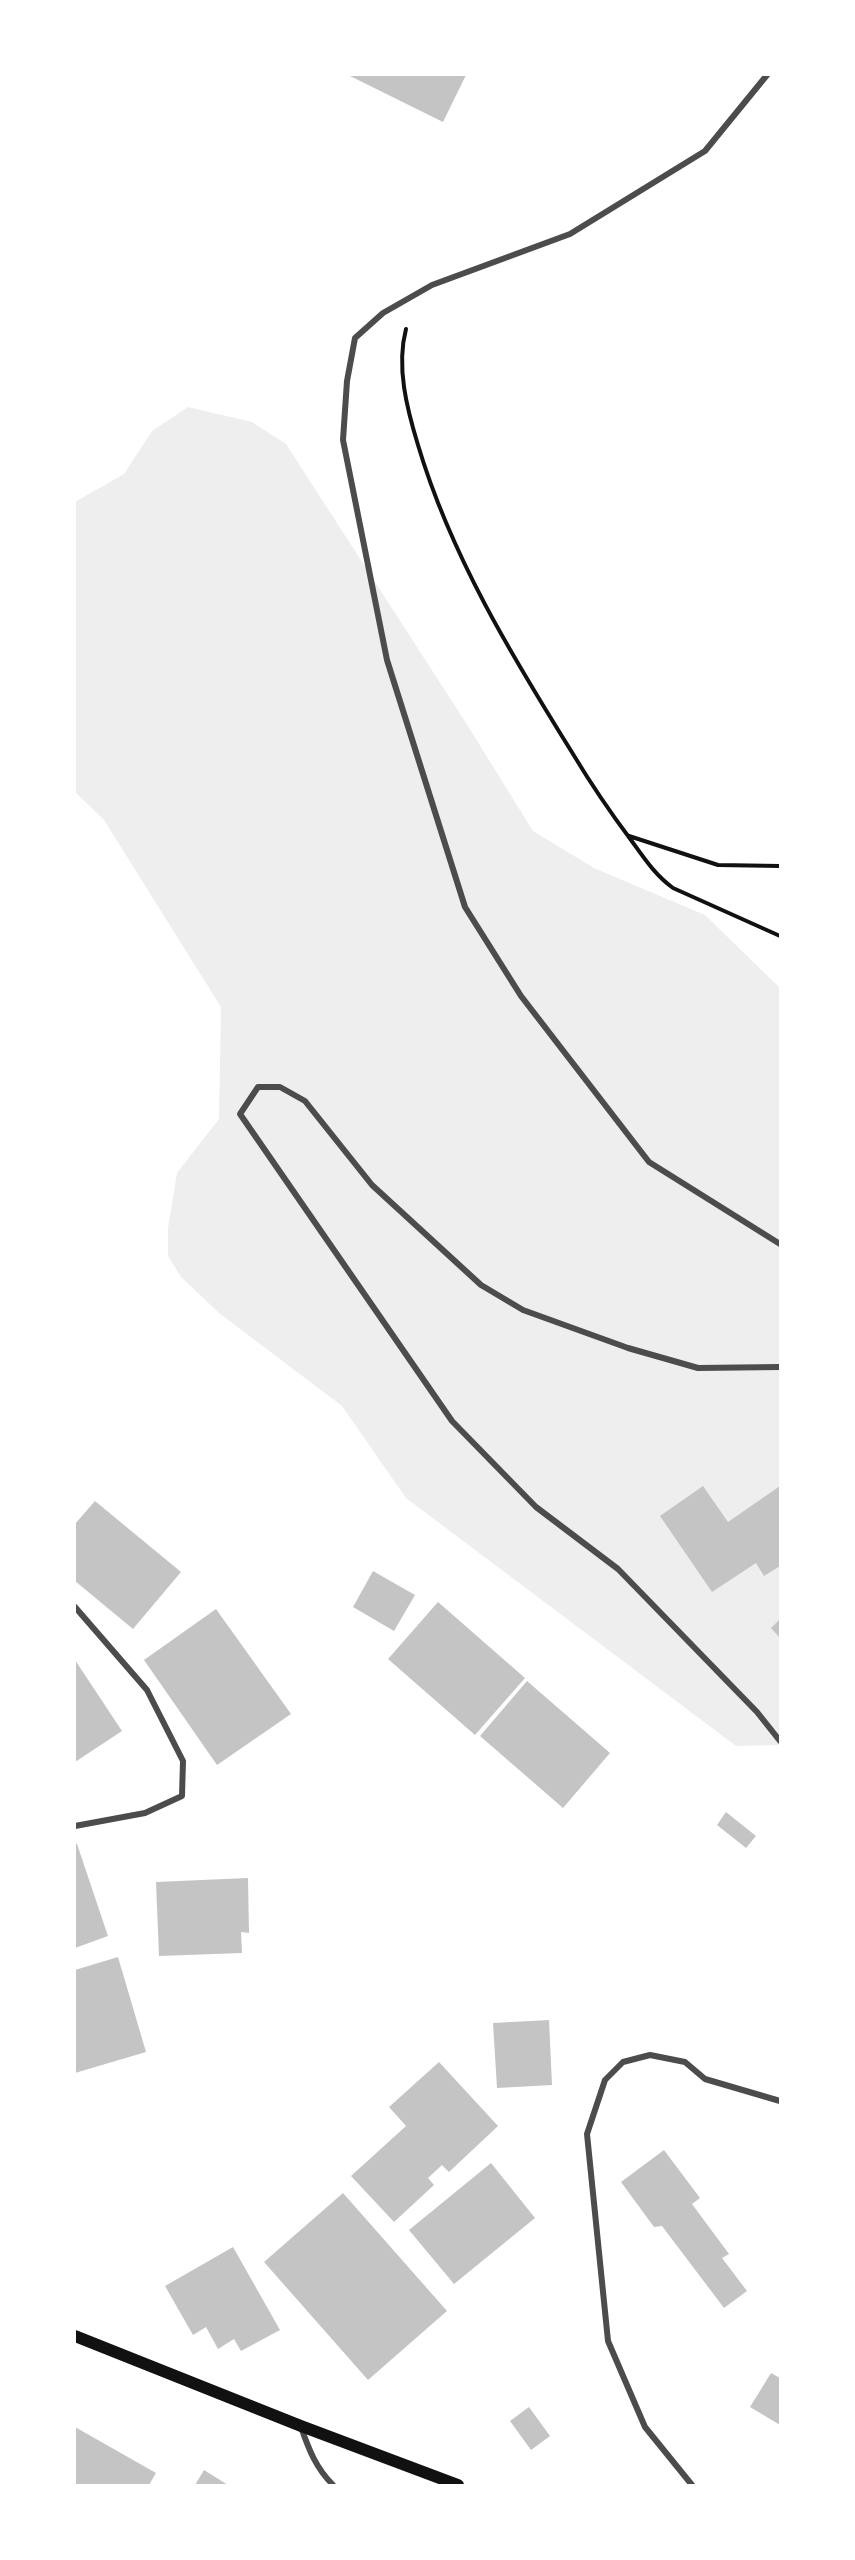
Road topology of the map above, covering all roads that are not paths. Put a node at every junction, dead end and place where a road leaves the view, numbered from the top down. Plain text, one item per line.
1 (767, 75) edge
2 (780, 1244) edge
3 (780, 1367) edge
4 (75, 1607) edge
5 (780, 1741) edge
6 (75, 1826) edge
7 (780, 2101) edge
8 (75, 2336) edge
9 (301, 2426) junction
10 (333, 2485) edge
11 (458, 2485) edge
12 (692, 2485) edge

1 - 2 street
3 - 5 street
4 - 6 street
7 - 12 street
8 - 9 main road
9 - 10 street
9 - 11 main road

